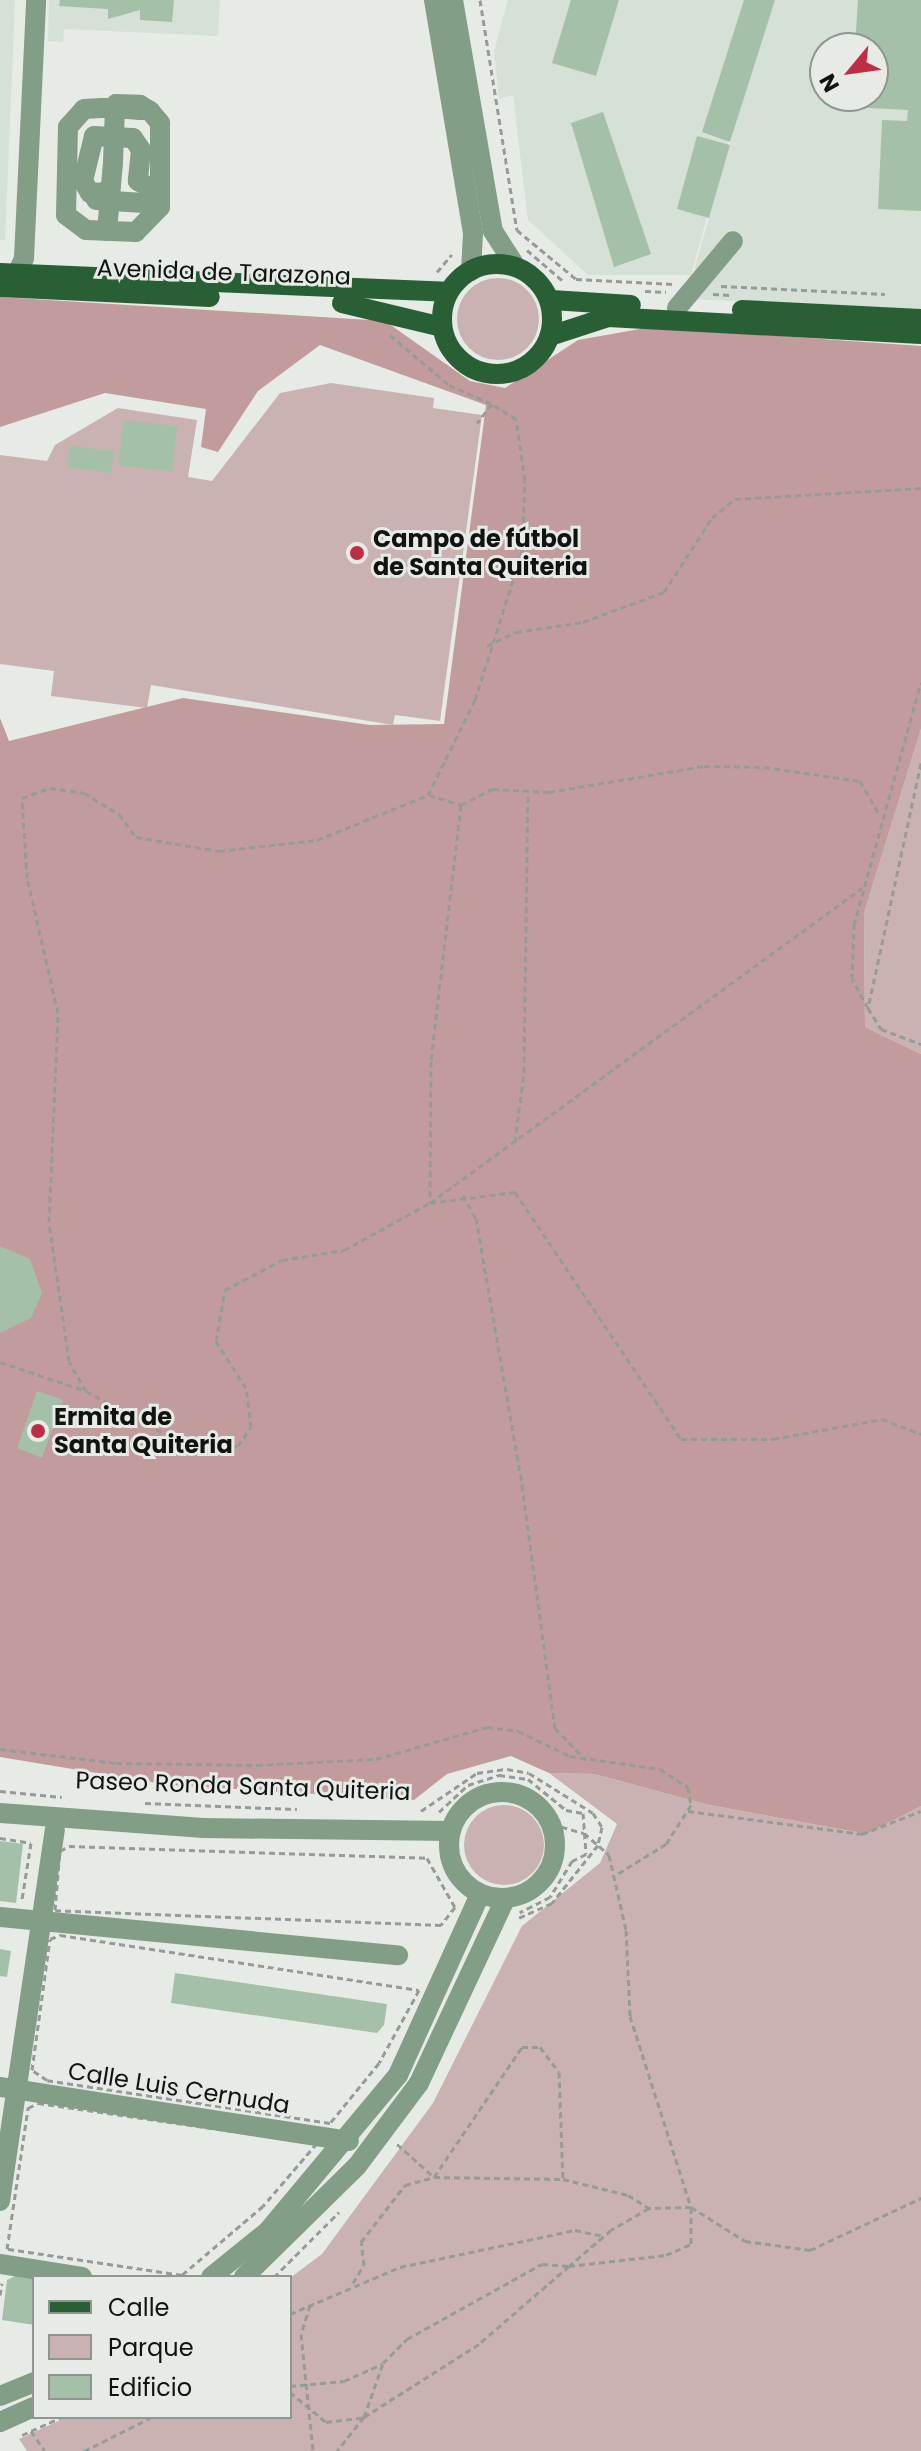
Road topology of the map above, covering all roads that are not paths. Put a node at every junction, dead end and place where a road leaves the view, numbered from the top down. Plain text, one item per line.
1 (36, 0) edge
2 (434, 0) edge
3 (453, 0) edge
4 (79, 102) junction
5 (153, 116) junction
6 (115, 119) junction
7 (66, 136) junction
8 (65, 160) junction
9 (86, 161) junction
10 (113, 162) junction
11 (139, 163) junction
12 (161, 164) junction
13 (110, 197) junction
14 (160, 198) junction
15 (64, 199) junction
16 (107, 231) junction
17 (733, 241) dead end
18 (516, 267) junction
19 (471, 271) junction
20 (8, 273) edge
21 (0, 287) edge
22 (447, 292) junction
23 (551, 300) junction
24 (677, 308) junction
25 (921, 319) edge
26 (442, 327) junction
27 (921, 334) edge
28 (553, 335) junction
29 (0, 1813) edge
30 (0, 1822) edge
31 (55, 1830) junction
32 (449, 1838) junction
33 (480, 1894) junction
34 (505, 1899) junction
35 (0, 1917) edge
36 (39, 1922) junction
37 (398, 1955) dead end
38 (8, 2088) edge
39 (349, 2141) junction
40 (0, 2201) edge
41 (0, 2264) edge
42 (69, 2275) edge
43 (213, 2275) edge
44 (246, 2275) edge
45 (32, 2383) edge
46 (0, 2396) edge
47 (32, 2408) edge
48 (0, 2422) edge

1 - 20 street, Avenida de Tarazona
2 - 19 street
3 - 18 street
4 - 5 street
4 - 6 street
4 - 7 street
5 - 6 street
5 - 12 street
6 - 7 street
6 - 9 street
6 - 10 street
6 - 11 street
7 - 8 street
8 - 9 street
8 - 15 street
9 - 10 street
9 - 13 street
10 - 11 street
10 - 13 street
11 - 12 street
11 - 14 street
12 - 14 street
13 - 14 street
13 - 15 street
13 - 16 street
14 - 16 street
15 - 16 street
17 - 24 street
18 - 19 main road
18 - 23 main road
19 - 22 main road
20 - 22 main road, Avenida de Tarazona
21 - 26 main road, Avenida de Tarazona
22 - 26 main road
23 - 24 main road
23 - 28 main road
24 - 25 main road
26 - 28 main road
27 - 28 main road
29 - 32 street, Paseo Ronda Santa Quiteria
30 - 31 street
31 - 32 street
31 - 36 street
32 - 33 street
32 - 34 street
33 - 34 street
33 - 39 street
34 - 44 street
35 - 36 street
36 - 37 street
36 - 38 street
38 - 39 street, Calle Luis Cernuda
38 - 40 street
39 - 43 street
41 - 42 street
45 - 46 street
47 - 48 street

